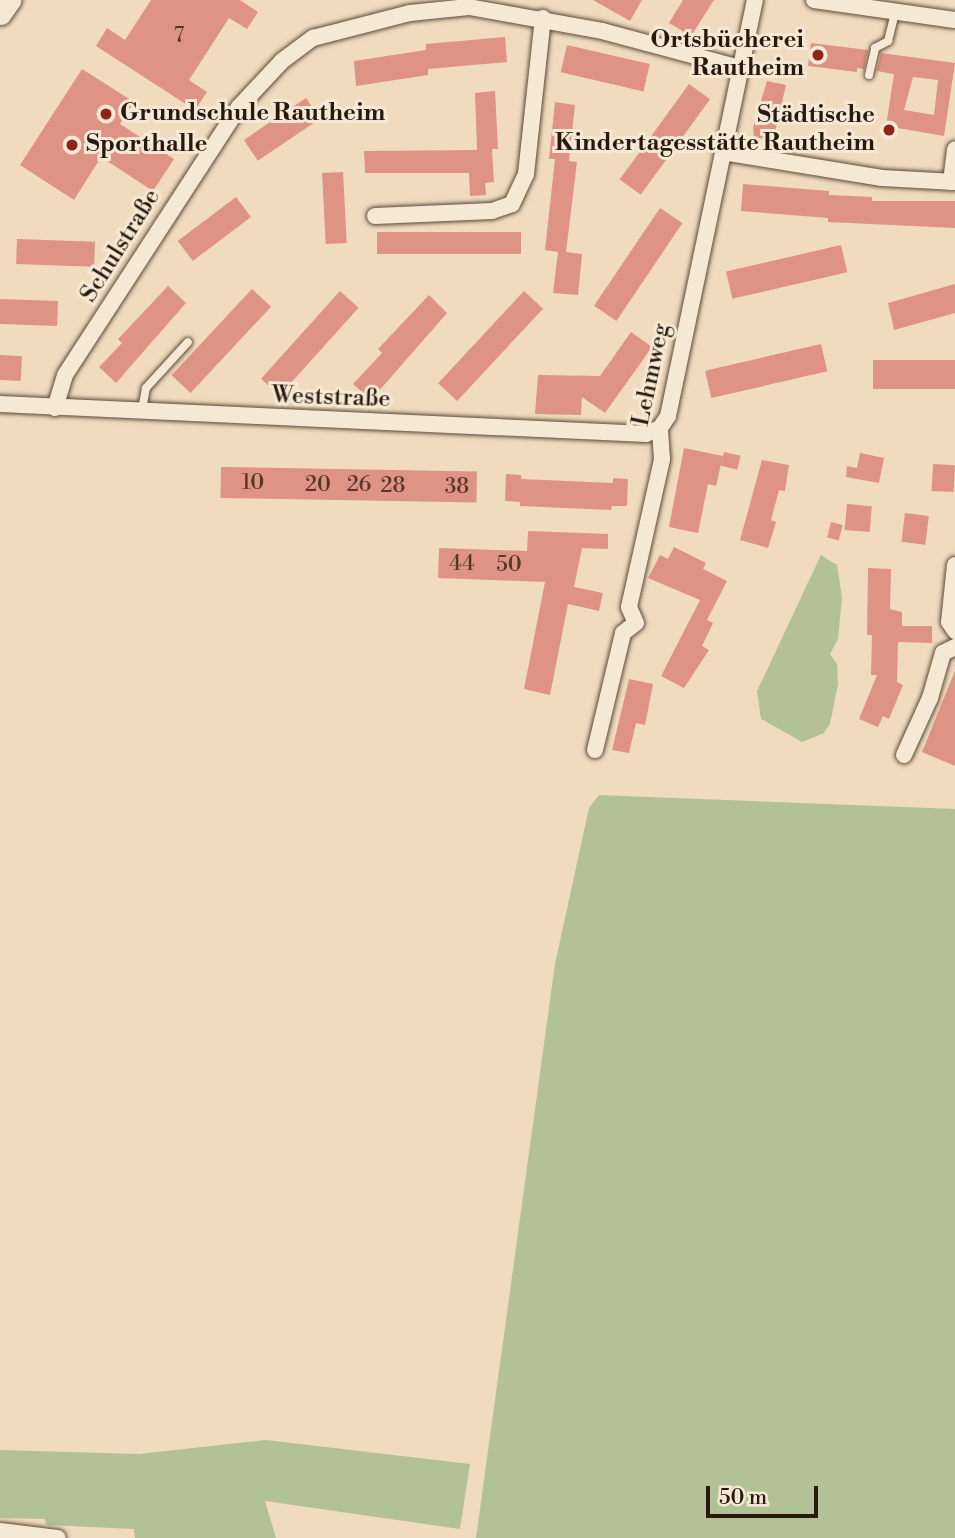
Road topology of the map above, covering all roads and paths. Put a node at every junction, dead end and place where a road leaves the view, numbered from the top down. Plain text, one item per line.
1 (9, 0) edge
2 (755, 0) edge
3 (814, 0) edge
4 (895, 12) junction
5 (0, 13) edge
6 (543, 18) junction
7 (955, 20) edge
8 (740, 68) junction
9 (870, 75) dead end
10 (955, 149) edge
11 (723, 152) junction
12 (953, 182) edge
13 (375, 216) dead end
14 (188, 342) dead end
15 (0, 404) edge
16 (55, 408) junction
17 (142, 413) junction
18 (660, 428) junction
19 (955, 565) edge
20 (955, 631) edge
21 (955, 647) edge
22 (595, 750) dead end
23 (904, 755) dead end
24 (0, 1531) edge
25 (58, 1538) edge

1 - 5 street
2 - 8 street, Lehmweg
3 - 4 street
4 - 7 street
4 - 9 lane
6 - 8 street, Schulstraße
6 - 13 street
6 - 16 street, Schulstraße
8 - 11 street, Lehmweg
10 - 12 street
11 - 12 street
11 - 18 street, Lehmweg
14 - 17 lane
15 - 16 street, Weststraße
16 - 17 street, Weststraße
17 - 18 street, Weststraße
18 - 22 street, Lehmweg
19 - 20 street
21 - 23 street
24 - 25 street

